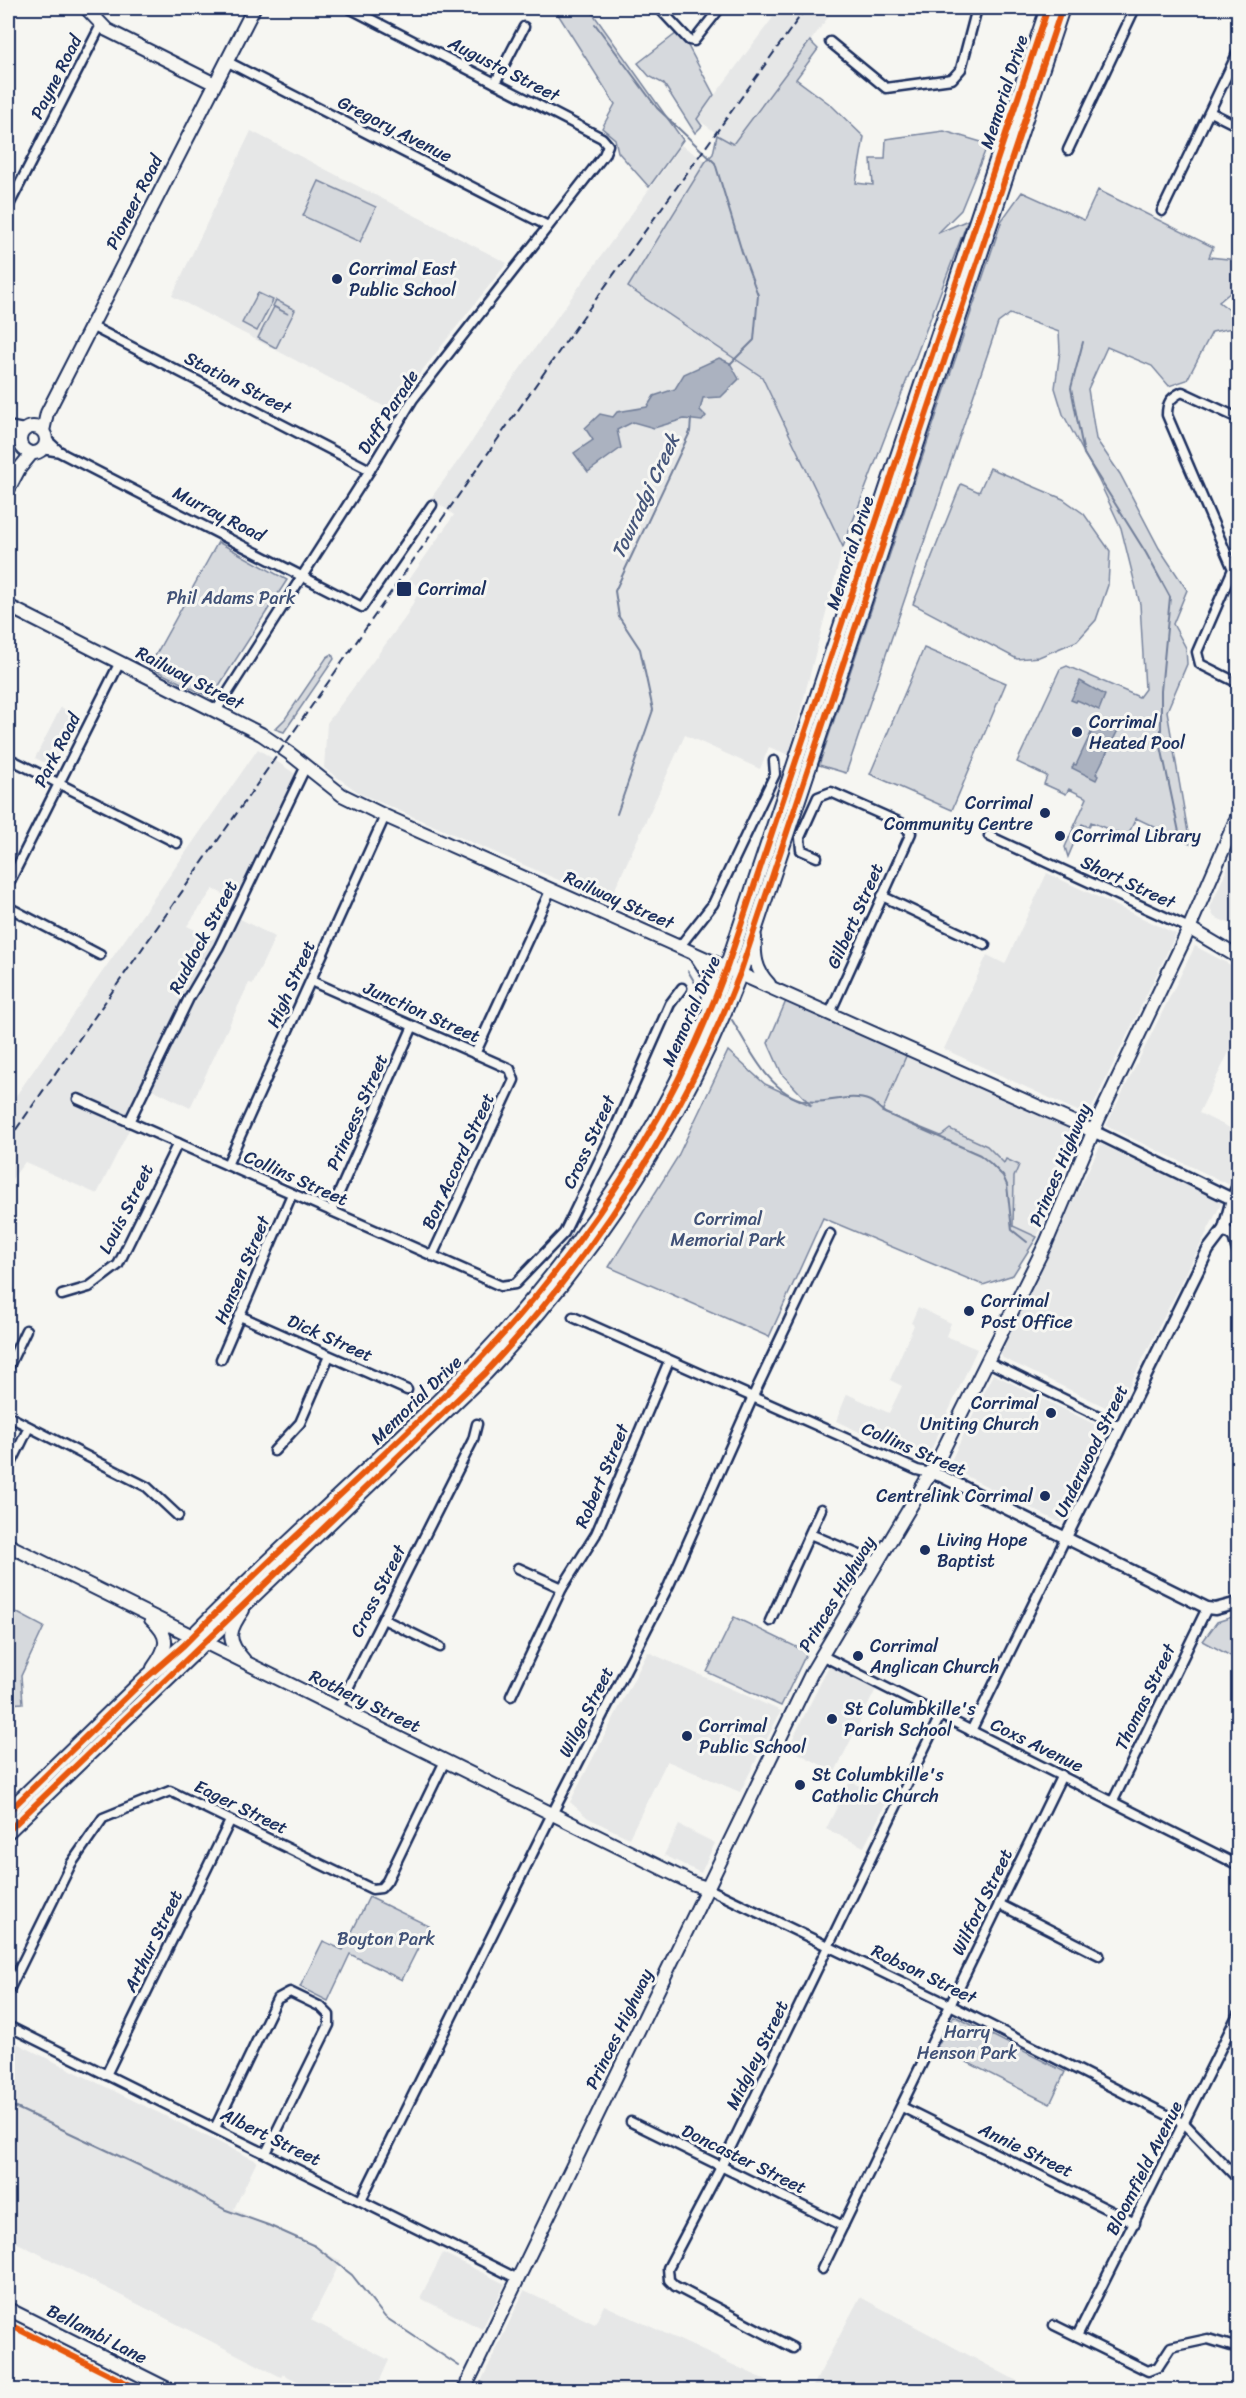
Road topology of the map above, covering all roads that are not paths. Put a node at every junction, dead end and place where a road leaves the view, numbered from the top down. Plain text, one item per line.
1 (86, 8) edge
2 (254, 8) edge
3 (349, 8) edge
4 (659, 8) edge
5 (720, 8) edge
6 (977, 8) edge
7 (1048, 8) edge
8 (1062, 8) edge
9 (1135, 8) edge
10 (101, 25) junction
11 (525, 27) dead end
12 (830, 42) dead end
13 (1239, 52) edge
14 (226, 61) junction
15 (495, 83) junction
16 (215, 84) junction
17 (1210, 112) junction
18 (1239, 126) edge
19 (608, 146) joint
20 (1068, 150) dead end
21 (8, 207) edge
22 (1162, 211) dead end
23 (548, 226) junction
24 (91, 326) junction
25 (1239, 418) edge
26 (8, 429) edge
27 (33, 440) junction
28 (370, 470) junction
29 (8, 490) edge
30 (432, 505) dead end
31 (303, 576) junction
32 (8, 606) edge
33 (120, 662) junction
34 (1239, 683) edge
35 (216, 711) junction
36 (8, 758) edge
37 (774, 761) dead end
38 (306, 766) junction
39 (59, 784) junction
40 (1239, 815) edge
41 (384, 816) junction
42 (989, 836) dead end
43 (177, 843) dead end
44 (818, 857) dead end
45 (8, 885) edge
46 (551, 889) junction
47 (882, 896) junction
48 (8, 907) edge
49 (1189, 928) junction
50 (755, 929) junction
51 (985, 945) dead end
52 (680, 946) junction
53 (694, 952) junction
54 (100, 956) dead end
55 (1239, 957) edge
56 (734, 970) junction
57 (311, 981) junction
58 (682, 988) dead end
59 (776, 989) junction
60 (830, 1013) junction
61 (413, 1026) junction
62 (703, 1027) junction
63 (475, 1054) junction
64 (514, 1080) joint
65 (78, 1099) dead end
66 (129, 1122) junction
67 (1094, 1131) junction
68 (178, 1143) junction
69 (227, 1165) junction
70 (1239, 1186) edge
71 (292, 1194) junction
72 (1232, 1199) junction
73 (331, 1211) junction
74 (1224, 1229) junction
75 (830, 1234) dead end
76 (1239, 1251) edge
77 (432, 1256) junction
78 (501, 1286) joint
79 (62, 1295) dead end
80 (240, 1316) junction
81 (573, 1317) dead end
82 (26, 1330) dead end
83 (329, 1356) junction
84 (221, 1359) dead end
85 (986, 1360) junction
86 (669, 1361) junction
87 (8, 1368) edge
88 (407, 1390) dead end
89 (753, 1397) junction
90 (8, 1416) edge
91 (477, 1424) dead end
92 (29, 1427) junction
93 (1121, 1427) junction
94 (274, 1451) dead end
95 (8, 1470) edge
96 (930, 1473) junction
97 (821, 1509) dead end
98 (178, 1516) dead end
99 (810, 1534) junction
100 (1065, 1539) junction
101 (8, 1545) edge
102 (876, 1562) junction
103 (518, 1568) dead end
104 (562, 1588) junction
105 (256, 1593) junction
106 (1239, 1603) edge
107 (1207, 1608) junction
108 (139, 1610) junction
109 (383, 1619) junction
110 (770, 1621) dead end
111 (199, 1639) junction
112 (440, 1647) dead end
113 (821, 1655) junction
114 (249, 1665) junction
115 (145, 1679) junction
116 (511, 1696) dead end
117 (339, 1708) junction
118 (940, 1716) junction
119 (971, 1731) junction
120 (445, 1761) junction
121 (1062, 1775) junction
122 (1113, 1801) junction
123 (8, 1812) edge
124 (552, 1813) junction
125 (230, 1821) junction
126 (8, 1831) edge
127 (1239, 1865) edge
128 (707, 1888) junction
129 (999, 1904) junction
130 (828, 1946) junction
131 (1100, 1955) dead end
132 (8, 1992) edge
133 (950, 2005) junction
134 (1239, 2014) edge
135 (8, 2026) edge
136 (106, 2074) junction
137 (902, 2107) junction
138 (631, 2122) dead end
139 (1185, 2124) junction
140 (215, 2128) junction
141 (266, 2153) junction
142 (721, 2167) junction
143 (1239, 2179) edge
144 (361, 2200) junction
145 (1135, 2223) junction
146 (843, 2226) junction
147 (822, 2269) dead end
148 (518, 2279) junction
149 (8, 2309) edge
150 (1054, 2325) dead end
151 (1077, 2336) junction
152 (793, 2348) dead end
153 (1239, 2348) edge
154 (170, 2391) edge
155 (464, 2391) edge

1 - 10 main road
2 - 14 main road, Pioneer Road
3 - 15 street, Augusta Street
4 - 5 street
6 - 12 street
7 - 56 main road, Memorial Drive
8 - 50 main road, Memorial Drive
9 - 20 street
10 - 16 main road
10 - 21 street, Payne Road
11 - 15 street
13 - 17 street
14 - 16 main road, Pioneer Road
14 - 23 street, Gregory Avenue
15 - 19 street, Augusta Street
16 - 24 main road, Pioneer Road
17 - 18 street
17 - 22 street
19 - 23 street, Duff Parade
23 - 28 street, Duff Parade
24 - 27 main road, Pioneer Road
24 - 28 street, Station Street
25 - 34 street
26 - 27 street, Murray Road
27 - 29 main road, Pioneer Road
27 - 31 street, Murray Road
28 - 31 street, Duff Parade
30 - 31 street, Murray Road
31 - 35 street, Duff Parade
32 - 33 main road, Railway Street
33 - 35 main road, Railway Street
33 - 39 street, Park Road
35 - 38 main road, Railway Street
36 - 39 street
37 - 52 street
38 - 41 main road, Railway Street
38 - 66 street, Ruddock Street
39 - 43 street
39 - 45 street, Park Road
40 - 49 main road, Princes Highway
41 - 46 main road, Railway Street
41 - 57 street, High Street
42 - 49 street, Short Street
44 - 47 street, Gilbert Street
46 - 52 main road, Railway Street
46 - 63 street
47 - 51 street
47 - 60 street, Gilbert Street
48 - 54 street
49 - 55 main road
49 - 67 main road, Princes Highway
50 - 56 main road, Memorial Drive
50 - 59 main road
52 - 53 main road, Railway Street
53 - 56 main road, Railway Street
53 - 62 main road
56 - 59 main road, Railway Street
56 - 62 main road, Memorial Drive
56 - 105 main road, Memorial Drive
57 - 61 street, Junction Street
57 - 69 street, High Street
58 - 78 street, Cross Street
59 - 60 main road, Railway Street
60 - 67 main road, Railway Street
61 - 63 street, Junction Street
61 - 73 street, Princess Street
62 - 111 main road, Memorial Drive
63 - 64 street, Junction Street
64 - 77 street, Bon Accord Street
65 - 66 street, Collins Street
66 - 68 street, Collins Street
67 - 72 street, Railway Street
67 - 85 main road, Princes Highway
68 - 69 street, Collins Street
68 - 79 street, Louis Street
69 - 71 street, Collins Street
70 - 72 street, Underwood Street
71 - 73 street, Collins Street
71 - 80 street, Hansen Street
72 - 74 street, Underwood Street
73 - 77 street, Collins Street
74 - 76 street
74 - 93 street, Underwood Street
75 - 89 street, Wilga Street
77 - 78 street, Collins Street
80 - 83 street, Dick Street
80 - 84 street, Hansen Street
81 - 86 street, Collins Street
82 - 87 street
83 - 88 street, Dick Street
83 - 94 street
85 - 93 street
85 - 96 main road, Princes Highway
86 - 89 street, Collins Street
86 - 104 street, Robert Street
89 - 96 street, Collins Street
89 - 124 street, Wilga Street
90 - 92 street
91 - 109 street, Cross Street
92 - 95 street
92 - 98 street
93 - 100 street, Underwood Street
96 - 100 street, Collins Street
96 - 102 main road, Princes Highway
97 - 99 street
99 - 102 street
99 - 110 street
100 - 107 street, Collins Street
100 - 119 street, Underwood Street
101 - 108 main road, Rothery Street
102 - 113 main road, Princes Highway
103 - 104 street
104 - 116 street, Robert Street
105 - 111 main road, Memorial Drive
105 - 114 main road
106 - 107 street
107 - 122 street, Thomas Street
108 - 111 main road, Rothery Street
108 - 115 main road
109 - 112 street
109 - 117 street, Cross Street
111 - 114 main road, Rothery Street
111 - 115 main road, Memorial Drive
111 - 126 main road, Memorial Drive
113 - 118 street, Coxs Avenue
113 - 128 main road, Princes Highway
114 - 117 main road, Rothery Street
115 - 123 main road, Memorial Drive
117 - 120 main road, Rothery Street
118 - 119 street, Coxs Avenue
118 - 130 street, Midgley Street
119 - 121 street, Coxs Avenue
120 - 124 main road, Rothery Street
120 - 125 street, Eager Street
121 - 122 street, Coxs Avenue
121 - 129 street, Wilford Street
122 - 127 street, Coxs Avenue
124 - 128 main road, Rothery Street
124 - 144 street, Wilga Street
125 - 132 street, Eager Street
125 - 136 street, Arthur Street
128 - 130 street, Robson Street
128 - 148 main road, Princes Highway
129 - 131 street
129 - 133 street, Wilford Street
130 - 133 street, Robson Street
130 - 142 street, Midgley Street
133 - 137 street, Wilford Street
133 - 139 street, Robson Street
134 - 139 street, Bloomfield Avenue
135 - 136 street, Albert Street
136 - 140 street, Albert Street
137 - 145 street, Annie Street
137 - 146 street, Wilford Street
138 - 142 street, Doncaster Street
139 - 143 street, Robson Street
139 - 145 street, Bloomfield Avenue
140 - 141 street, Albert Street
140 - 141 street
141 - 144 street, Albert Street
142 - 146 street, Doncaster Street
142 - 152 street, Midgley Street
144 - 148 street, Albert Street
145 - 151 street, Bloomfield Avenue
146 - 147 street, Wilford Street
148 - 155 main road, Princes Highway
149 - 154 main road, Bellambi Lane
150 - 151 street
151 - 153 street

